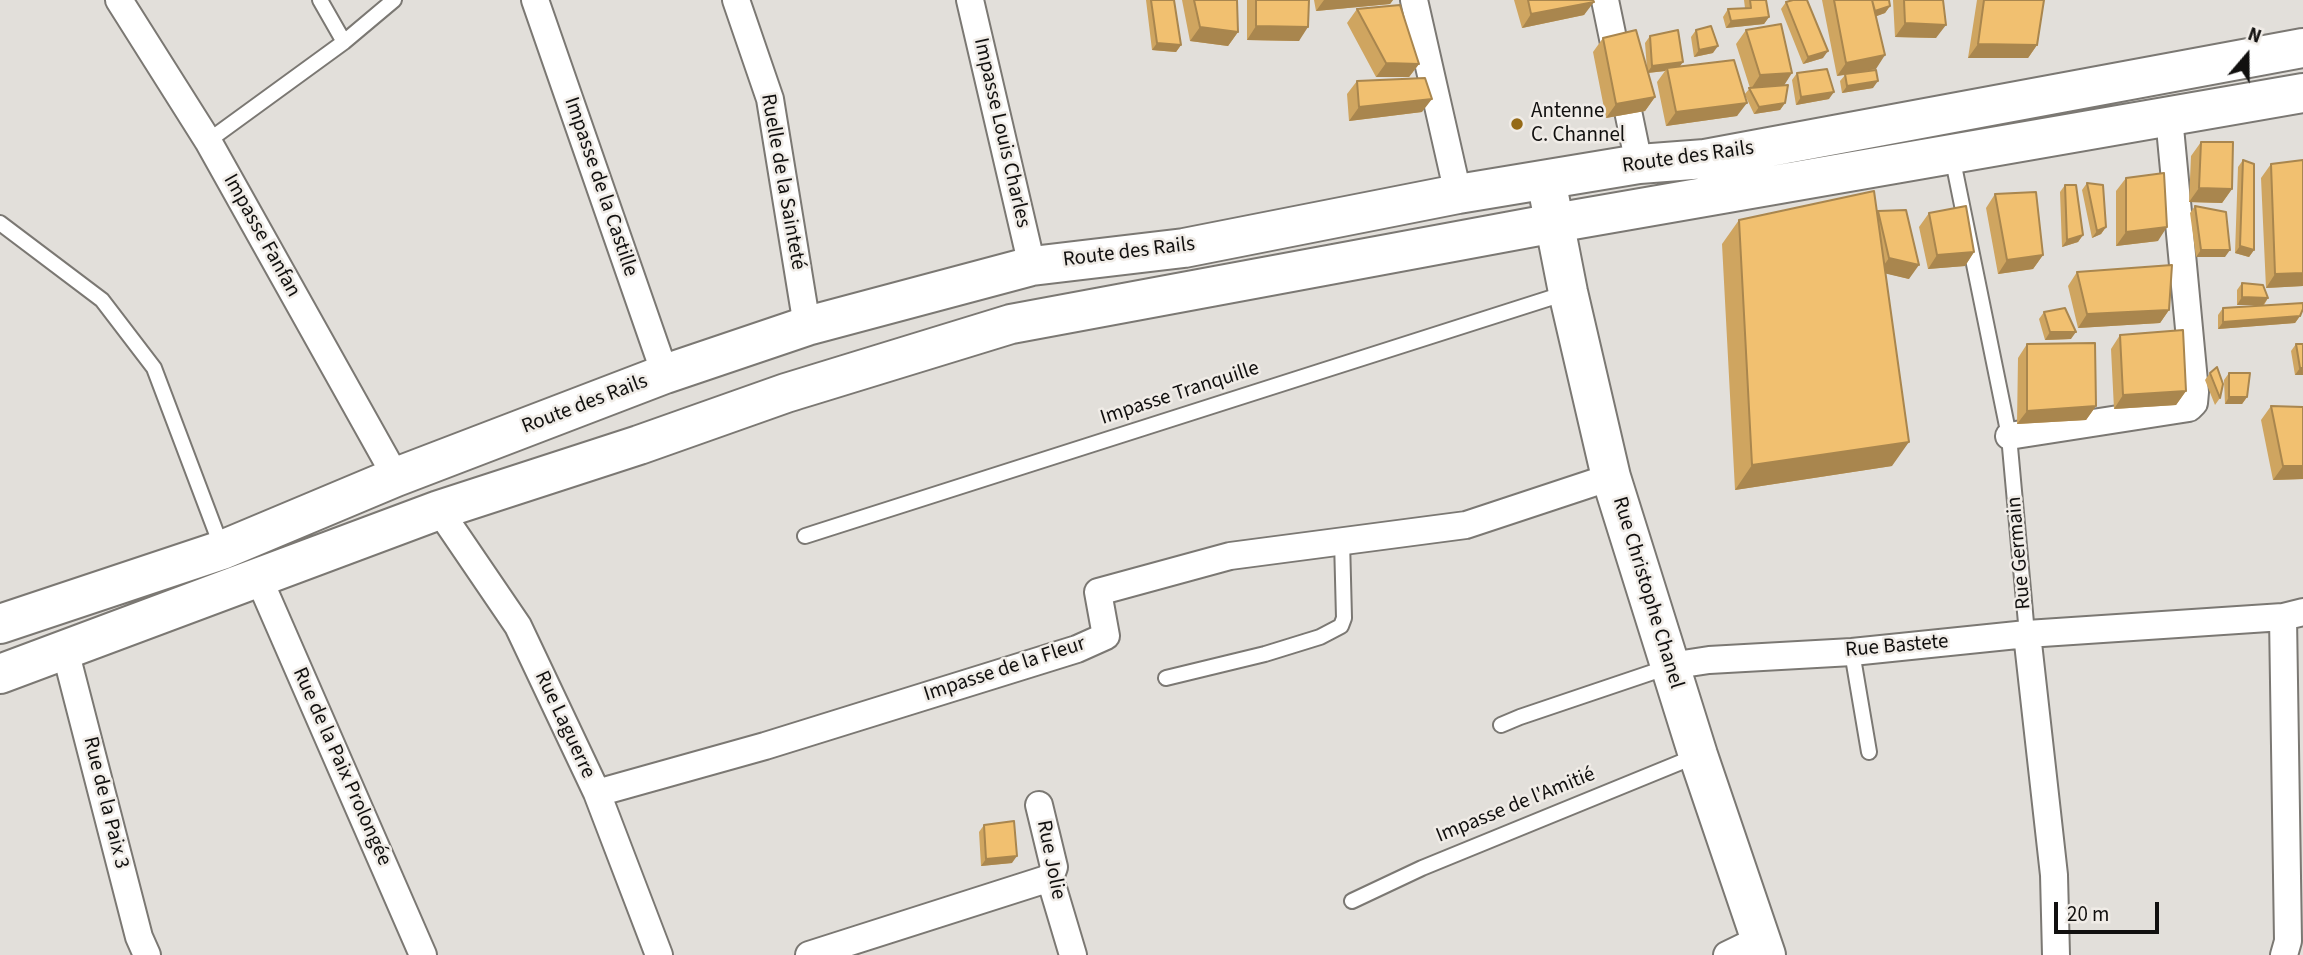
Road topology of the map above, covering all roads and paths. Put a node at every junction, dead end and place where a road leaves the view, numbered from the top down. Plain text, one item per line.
1 (119, 0) edge
2 (320, 0) edge
3 (394, 0) edge
4 (535, 0) edge
5 (736, 0) edge
6 (970, 0) edge
7 (1414, 0) edge
8 (1605, 0) edge
9 (344, 42) junction
10 (2303, 48) edge
11 (2303, 93) edge
12 (2169, 117) junction
13 (208, 141) junction
14 (1952, 154) junction
15 (1639, 164) junction
16 (1546, 180) junction
17 (1458, 194) junction
18 (0, 223) edge
19 (1555, 223) junction
20 (1032, 266) junction
21 (1568, 292) junction
22 (807, 326) junction
23 (665, 374) junction
24 (2009, 436) junction
25 (396, 477) junction
26 (1611, 477) junction
27 (439, 510) junction
28 (805, 536) dead end
29 (1342, 540) junction
30 (222, 550) junction
31 (259, 579) junction
32 (2293, 615) edge
33 (0, 624) edge
34 (2027, 634) junction
35 (65, 650) junction
36 (1852, 652) junction
37 (1670, 666) junction
38 (0, 674) edge
39 (1166, 678) dead end
40 (1501, 725) dead end
41 (1869, 752) dead end
42 (1698, 755) junction
43 (597, 793) junction
44 (1039, 805) dead end
45 (1050, 878) junction
46 (1352, 901) dead end
47 (867, 946) edge
48 (1751, 950) edge
49 (147, 955) edge
50 (423, 955) edge
51 (659, 955) edge
52 (809, 955) edge
53 (1073, 955) edge
54 (2056, 955) edge
55 (2284, 955) edge

1 - 13 street, Impasse Fanfan
2 - 9 lane
3 - 9 lane
4 - 23 street, Impasse de la Castille
5 - 22 street, Ruelle de la Sainteté
6 - 20 street, Impasse Louis Charles
7 - 17 street
8 - 15 street
9 - 13 lane
10 - 15 main road, Route des Rails
11 - 12 main road, Route des Rails
12 - 14 main road, Route des Rails
12 - 24 street
13 - 25 street, Impasse Fanfan
14 - 19 main road, Route des Rails
14 - 24 lane, Rue Germain
15 - 16 main road, Route des Rails
16 - 17 main road, Route des Rails
16 - 19 main road, Rue Christophe Chanel
17 - 20 main road, Route des Rails
18 - 30 lane
19 - 21 main road, Rue Christophe Chanel
19 - 27 main road, Route des Rails
20 - 22 main road, Route des Rails
21 - 26 main road, Rue Christophe Chanel
21 - 28 lane, Impasse Tranquille
22 - 23 main road, Route des Rails
23 - 25 main road, Route des Rails
24 - 34 lane, Rue Germain
25 - 30 main road, Route des Rails
26 - 29 street, Impasse de la Fleur
26 - 37 main road, Rue Christophe Chanel
27 - 31 main road, Route des Rails
27 - 43 street, Rue Laguerre
29 - 39 lane
29 - 43 street, Impasse de la Fleur
30 - 33 main road, Route des Rails
31 - 35 main road, Route des Rails
31 - 50 street, Rue de la Paix Prolongée
32 - 34 street, Rue Bastete
32 - 55 street
34 - 36 street, Rue Bastete
34 - 54 street, Rue Germain
35 - 38 main road, Route des Rails
35 - 49 street, Rue de la Paix 3
36 - 37 street, Rue Bastete
36 - 41 lane
37 - 40 lane, Rue Bastete
37 - 42 main road, Rue Christophe Chanel
42 - 46 lane, Impasse de l'Amitié
42 - 48 main road, Rue Christophe Chanel
43 - 51 street, Rue Laguerre
44 - 45 street, Rue Jolie
45 - 47 street
45 - 53 street, Rue Jolie
47 - 52 street

